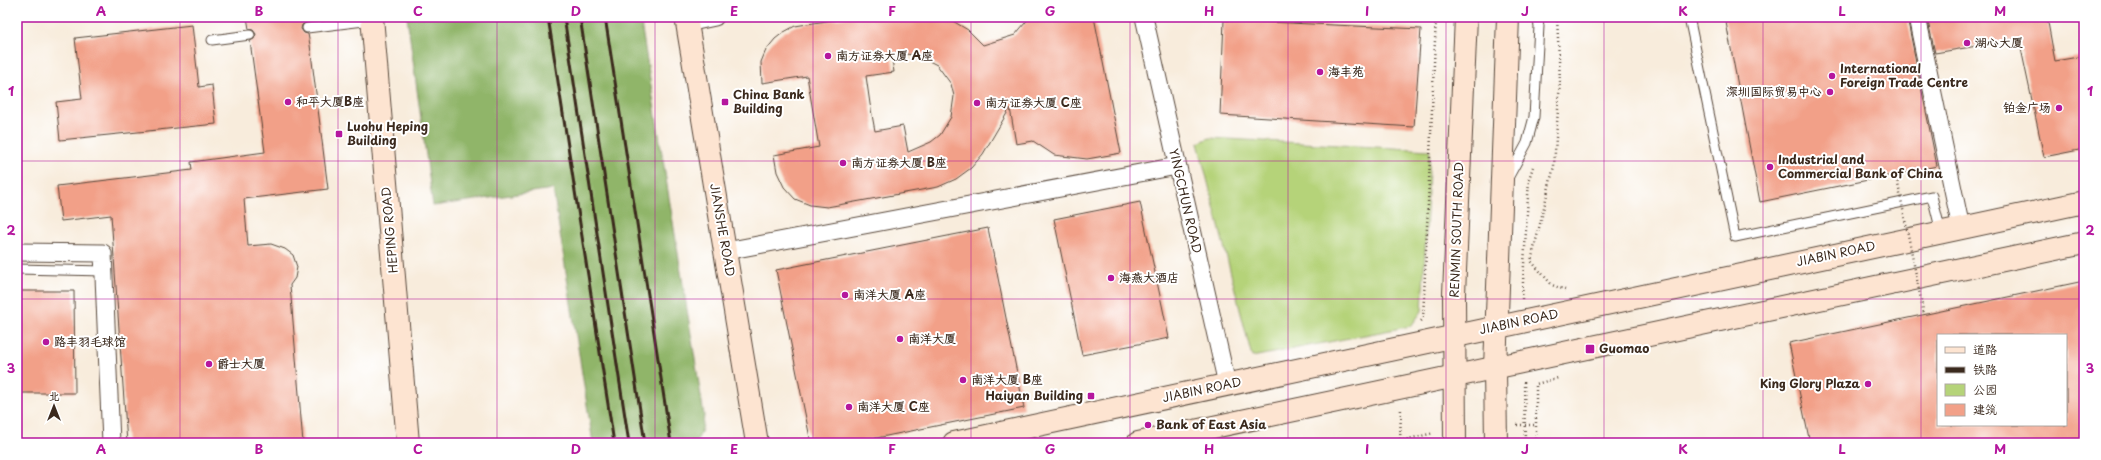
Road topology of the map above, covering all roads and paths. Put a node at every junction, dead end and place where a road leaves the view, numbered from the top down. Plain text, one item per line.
1 (715, 17) edge
2 (1144, 17) edge
3 (1436, 17) edge
4 (1466, 17) edge
5 (1508, 17) edge
6 (1537, 17) edge
7 (1689, 17) edge
8 (1917, 17) edge
9 (372, 19) edge
10 (682, 19) edge
11 (307, 28) dead end
12 (250, 35) dead end
13 (212, 40) dead end
14 (1177, 166) junction
15 (1533, 166) dead end
16 (1896, 174) dead end
17 (1502, 190) junction
18 (2084, 202) edge
19 (1951, 230) junction
20 (2084, 243) edge
21 (726, 251) junction
22 (17, 252) edge
23 (17, 269) edge
24 (104, 271) junction
25 (1924, 315) dead end
26 (1523, 321) junction
27 (1497, 326) junction
28 (1454, 336) junction
29 (1404, 346) junction
30 (1524, 362) junction
31 (1495, 368) junction
32 (1453, 376) junction
33 (1559, 378) dead end
34 (1227, 384) junction
35 (1403, 387) junction
36 (111, 443) edge
37 (408, 443) edge
38 (757, 443) edge
39 (954, 443) edge
40 (1138, 443) edge
41 (1400, 443) edge
42 (1455, 443) edge
43 (1496, 443) edge
44 (1525, 443) edge
45 (1536, 443) edge

1 - 10 street
2 - 14 street, YINGCHUN ROAD
3 - 29 path
4 - 28 main road, RENMIN SOUTH ROAD
5 - 17 main road
6 - 17 lane
7 - 19 lane
8 - 19 street
9 - 11 lane
9 - 37 main road, HEPING ROAD
10 - 21 main road, JIANSHE ROAD
12 - 13 lane
14 - 21 street
14 - 34 street, YINGCHUN ROAD
15 - 26 path
16 - 25 path, bridge
17 - 27 main road
18 - 19 main road, JIABIN ROAD
19 - 26 main road, JIABIN ROAD
20 - 30 main road
21 - 38 main road, JIANSHE ROAD
22 - 24 street
23 - 24 lane
24 - 36 street
26 - 27 main road, JIABIN ROAD
27 - 28 main road, JIABIN ROAD
27 - 31 main road
28 - 29 main road, JIABIN ROAD
28 - 32 main road, RENMIN SOUTH ROAD
29 - 34 main road, JIABIN ROAD
30 - 31 main road
30 - 44 path
31 - 32 main road
31 - 43 main road
32 - 35 main road
32 - 42 main road, RENMIN SOUTH ROAD
33 - 45 path
34 - 39 main road, JIABIN ROAD
35 - 40 main road
35 - 41 path

